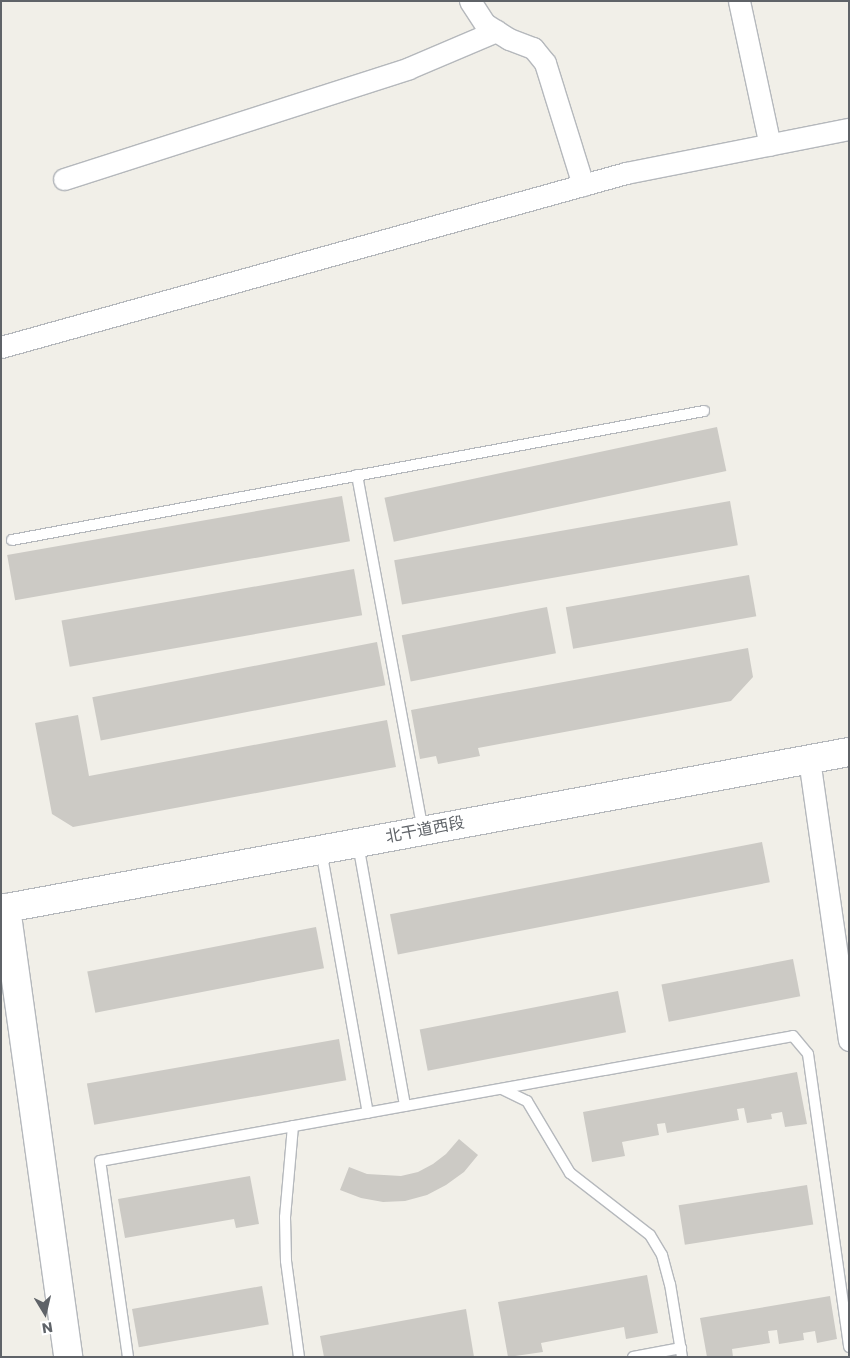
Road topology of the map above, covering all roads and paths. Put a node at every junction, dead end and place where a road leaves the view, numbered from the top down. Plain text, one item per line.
1 (470, 1) edge
2 (739, 1) edge
3 (496, 31) junction
4 (849, 129) edge
5 (770, 145) junction
6 (64, 180) dead end
7 (583, 185) junction
8 (1, 347) edge
9 (704, 411) dead end
10 (358, 475) junction
11 (12, 540) dead end
12 (849, 752) edge
13 (809, 759) junction
14 (424, 831) junction
15 (358, 843) junction
16 (321, 850) junction
17 (4, 909) edge
18 (849, 1040) edge
19 (502, 1089) junction
20 (405, 1106) junction
21 (368, 1113) junction
22 (293, 1126) junction
23 (849, 1347) edge
24 (681, 1352) edge
25 (68, 1357) edge
26 (128, 1357) edge
27 (299, 1357) edge
28 (633, 1357) edge

1 - 3 street
2 - 5 street
3 - 6 street
3 - 7 street
4 - 5 street
5 - 7 street
7 - 8 street
9 - 10 lane
10 - 11 lane
10 - 14 lane
12 - 13 street, 北干道西段
13 - 14 street, 北干道西段
13 - 18 street
14 - 15 street, 北干道西段
15 - 16 street, 北干道西段
15 - 20 lane
16 - 17 street, 北干道西段
16 - 21 lane
17 - 25 street
19 - 20 lane
19 - 23 lane
19 - 24 lane
20 - 21 lane
21 - 22 lane
22 - 26 lane
22 - 27 lane
24 - 28 lane

